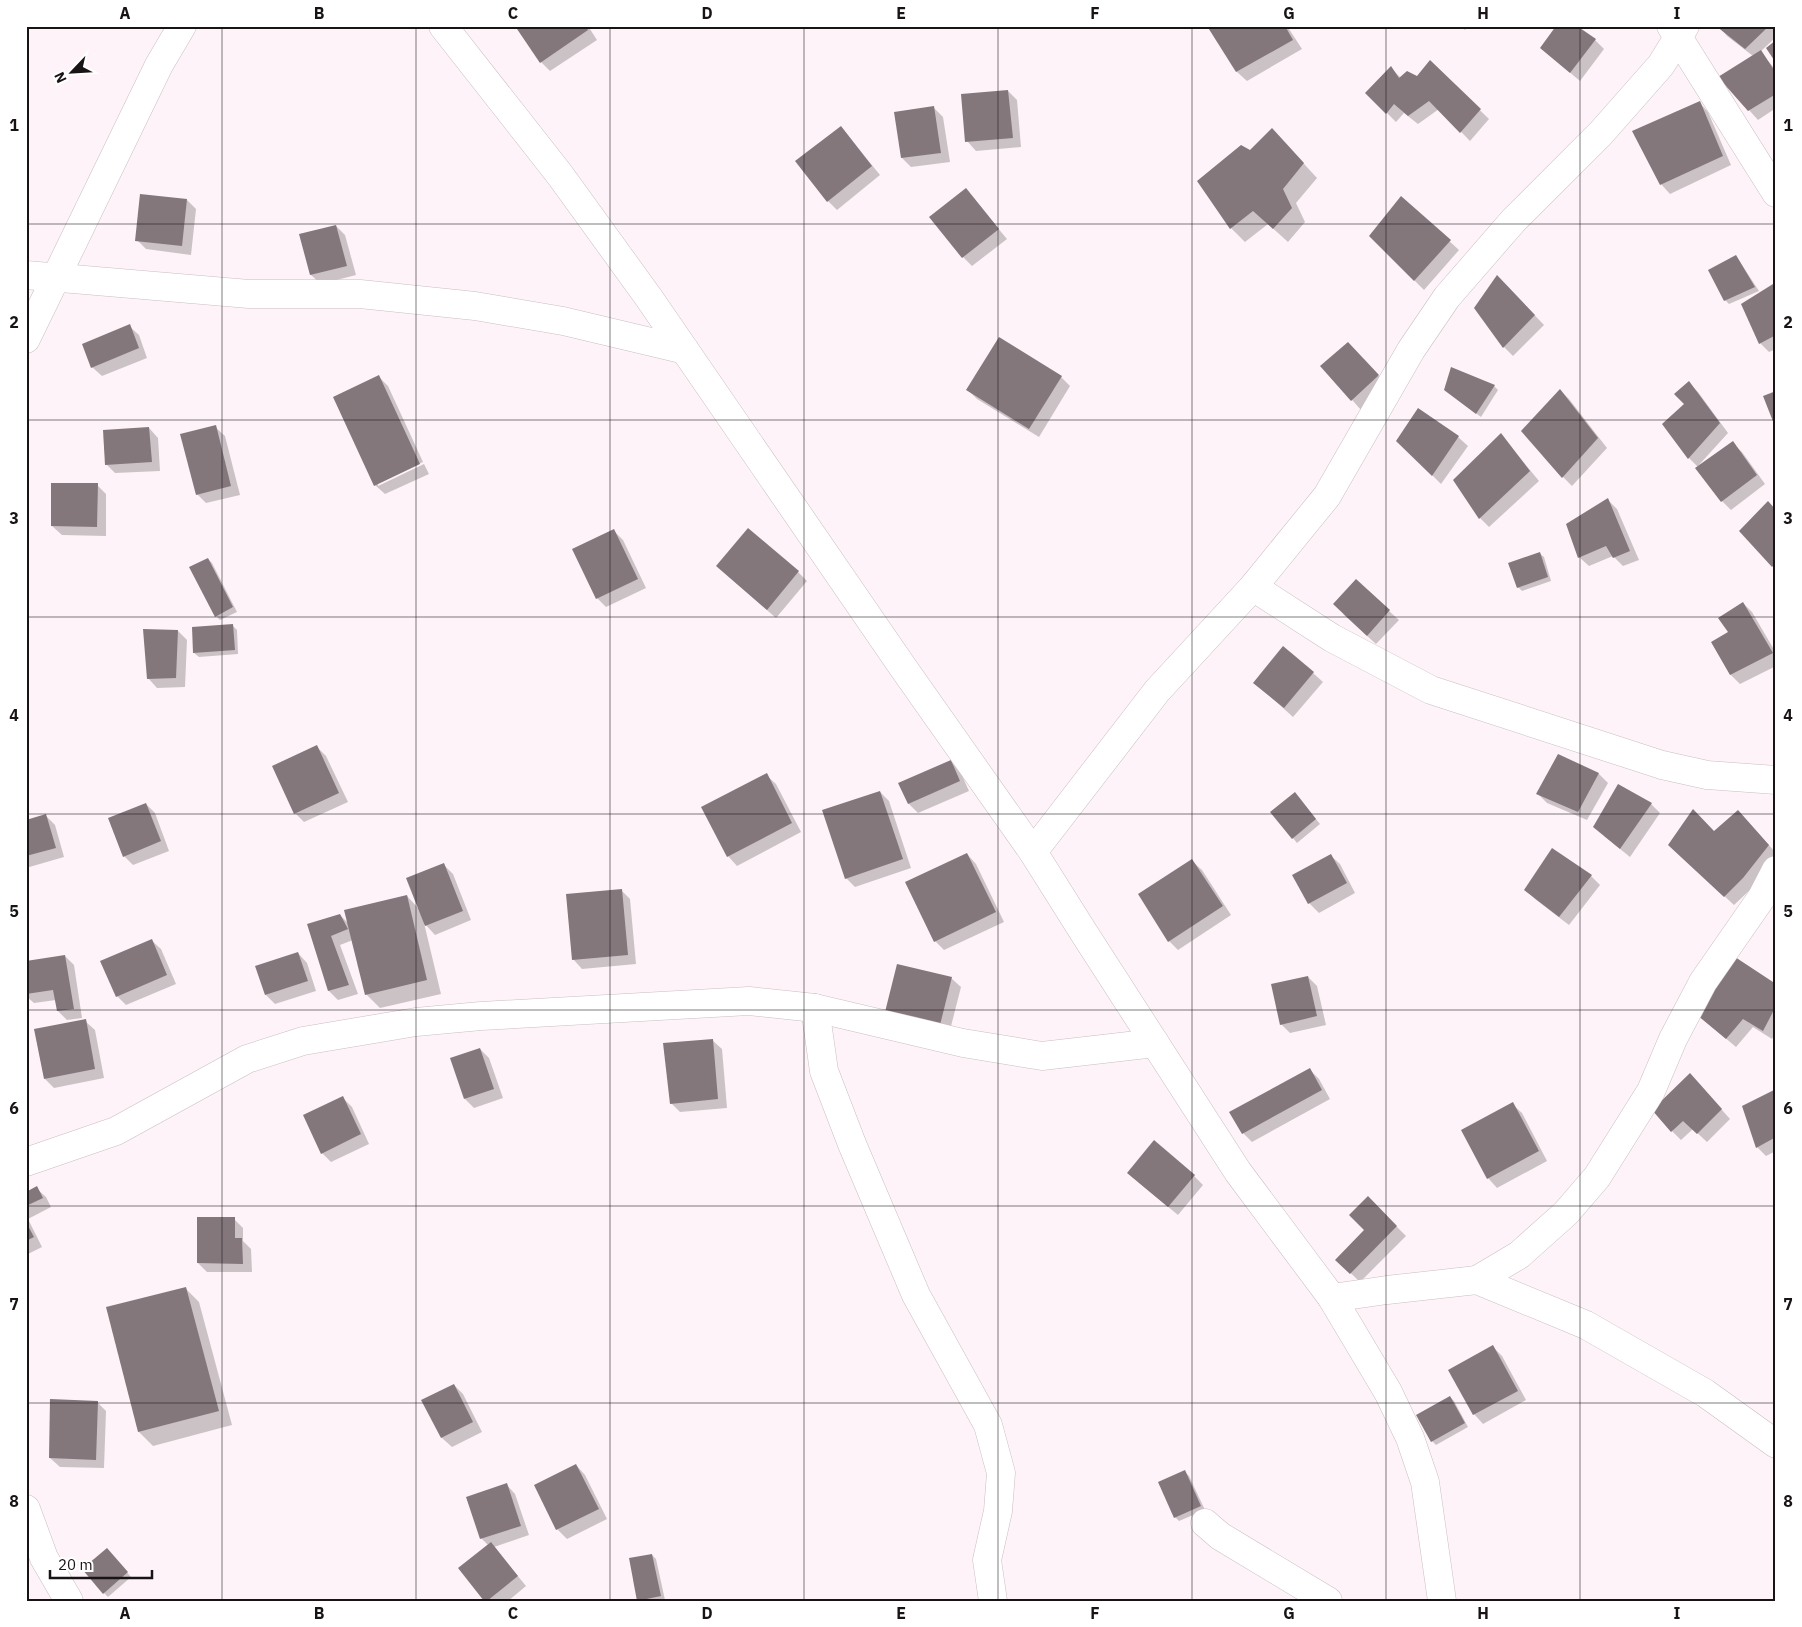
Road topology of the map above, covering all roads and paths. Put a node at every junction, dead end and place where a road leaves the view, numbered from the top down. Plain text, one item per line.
1 (182, 26) edge
2 (443, 26) edge
3 (1678, 29) edge
4 (1776, 193) edge
5 (26, 275) edge
6 (57, 278) junction
7 (26, 338) edge
8 (685, 350) junction
9 (1253, 587) junction
10 (1776, 780) edge
11 (1033, 852) junction
12 (1776, 870) edge
13 (816, 1008) junction
14 (1155, 1043) junction
15 (26, 1162) edge
16 (1477, 1280) junction
17 (1332, 1298) junction
18 (1776, 1444) edge
19 (26, 1509) edge
20 (1205, 1523) dead end
21 (70, 1601) edge
22 (993, 1601) edge
23 (1328, 1601) edge
24 (1442, 1601) edge

1 - 6 street
2 - 8 street
3 - 4 street
3 - 9 street
5 - 6 street
6 - 7 street
6 - 8 street
8 - 11 street
9 - 10 street
9 - 11 street
11 - 14 street
12 - 16 street
13 - 14 street
13 - 15 street
13 - 22 street
14 - 17 street
16 - 17 street
16 - 18 street
17 - 24 street
19 - 21 street
20 - 23 street

